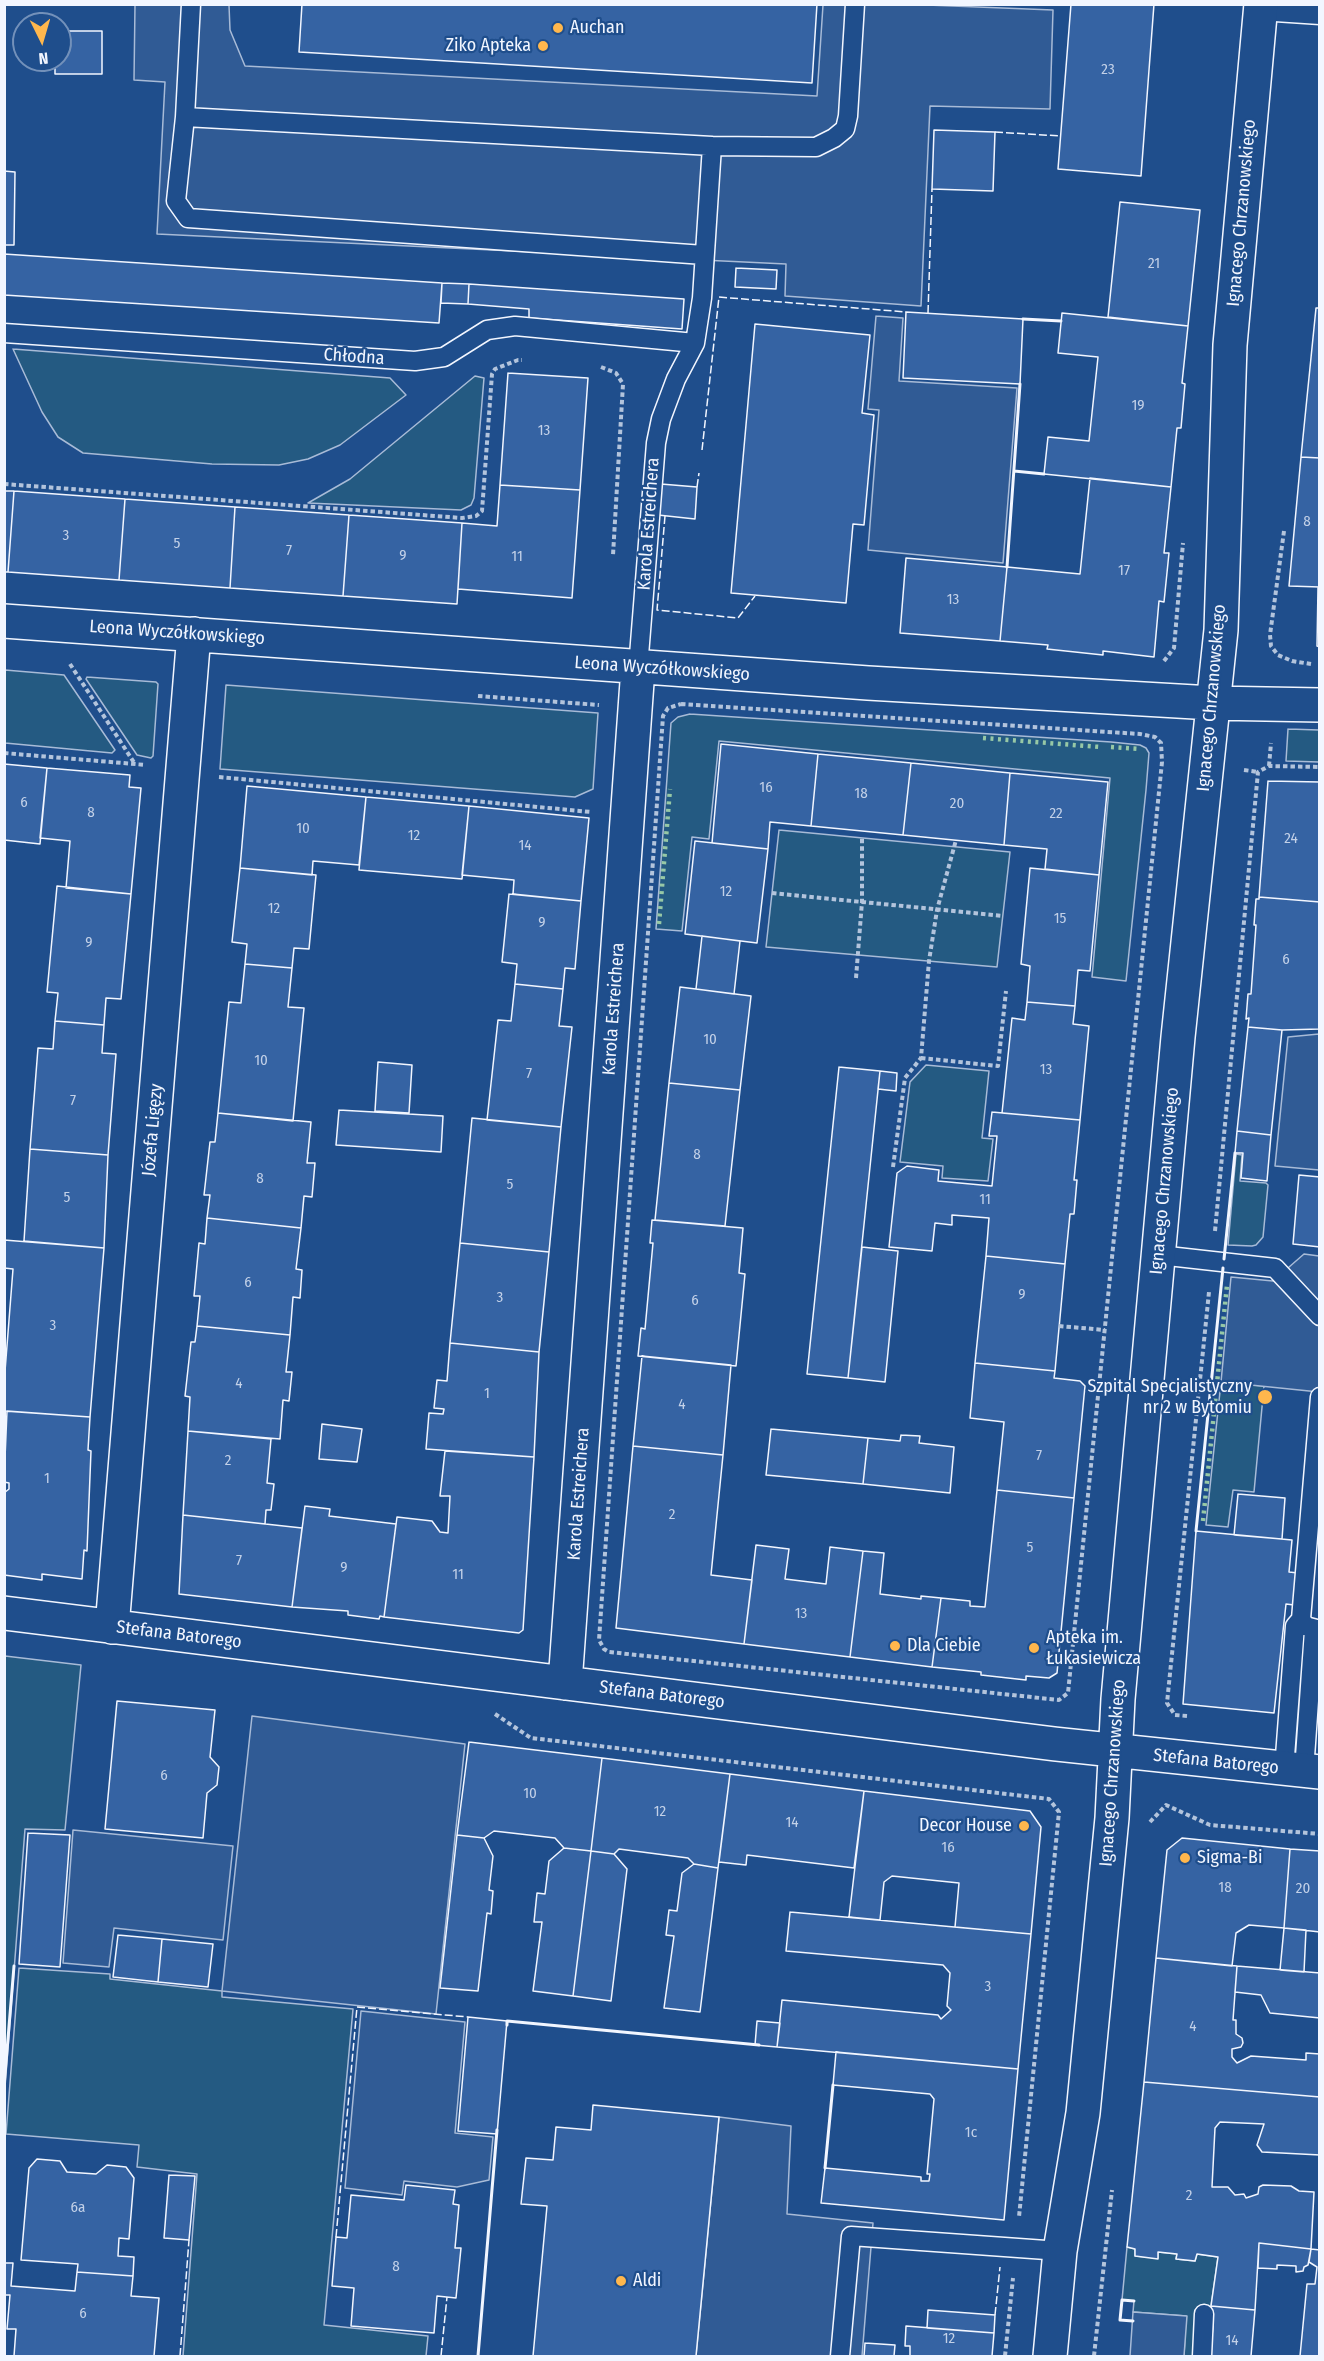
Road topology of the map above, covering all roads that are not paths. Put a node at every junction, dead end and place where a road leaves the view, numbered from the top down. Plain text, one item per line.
1 (191, 4) edge
2 (855, 4) edge
3 (1260, 8) edge
4 (1320, 15) edge
5 (185, 117) junction
6 (712, 146) junction
7 (704, 255) junction
8 (4, 333) edge
9 (695, 343) junction
10 (4, 621) edge
11 (194, 634) junction
12 (638, 668) junction
13 (1212, 703) junction
14 (1320, 705) edge
15 (1159, 1255) junction
16 (1320, 1316) edge
17 (1320, 1397) edge
18 (4, 1613) edge
19 (1311, 1626) edge
20 (112, 1627) junction
21 (565, 1683) junction
22 (1115, 1751) junction
23 (1302, 1771) edge
24 (1060, 2251) junction
25 (1204, 2314) dead end
26 (840, 2356) edge
27 (1050, 2356) edge
28 (1202, 2356) edge

1 - 5 lane
2 - 6 lane
3 - 4 lane
3 - 13 street, Ignacego Chrzanowskiego
5 - 6 lane
5 - 7 lane
6 - 7 lane, Karola Estreichera
7 - 9 lane, Karola Estreichera
8 - 9 lane, Chłodna
9 - 12 lane, Karola Estreichera
10 - 11 street, Leona Wyczółkowskiego
11 - 12 street, Leona Wyczółkowskiego
11 - 20 street, Józefa Ligęzy
12 - 13 street, Leona Wyczółkowskiego
12 - 21 street, Karola Estreichera
13 - 14 street, Leona Wyczółkowskiego
13 - 15 street, Ignacego Chrzanowskiego
15 - 16 lane
15 - 22 street, Ignacego Chrzanowskiego
17 - 19 lane
18 - 20 street, Stefana Batorego
19 - 23 lane
20 - 21 street, Stefana Batorego
21 - 22 street, Stefana Batorego
22 - 23 street, Stefana Batorego
22 - 24 street, Ignacego Chrzanowskiego
24 - 26 lane
24 - 27 street, Ignacego Chrzanowskiego
25 - 28 lane

